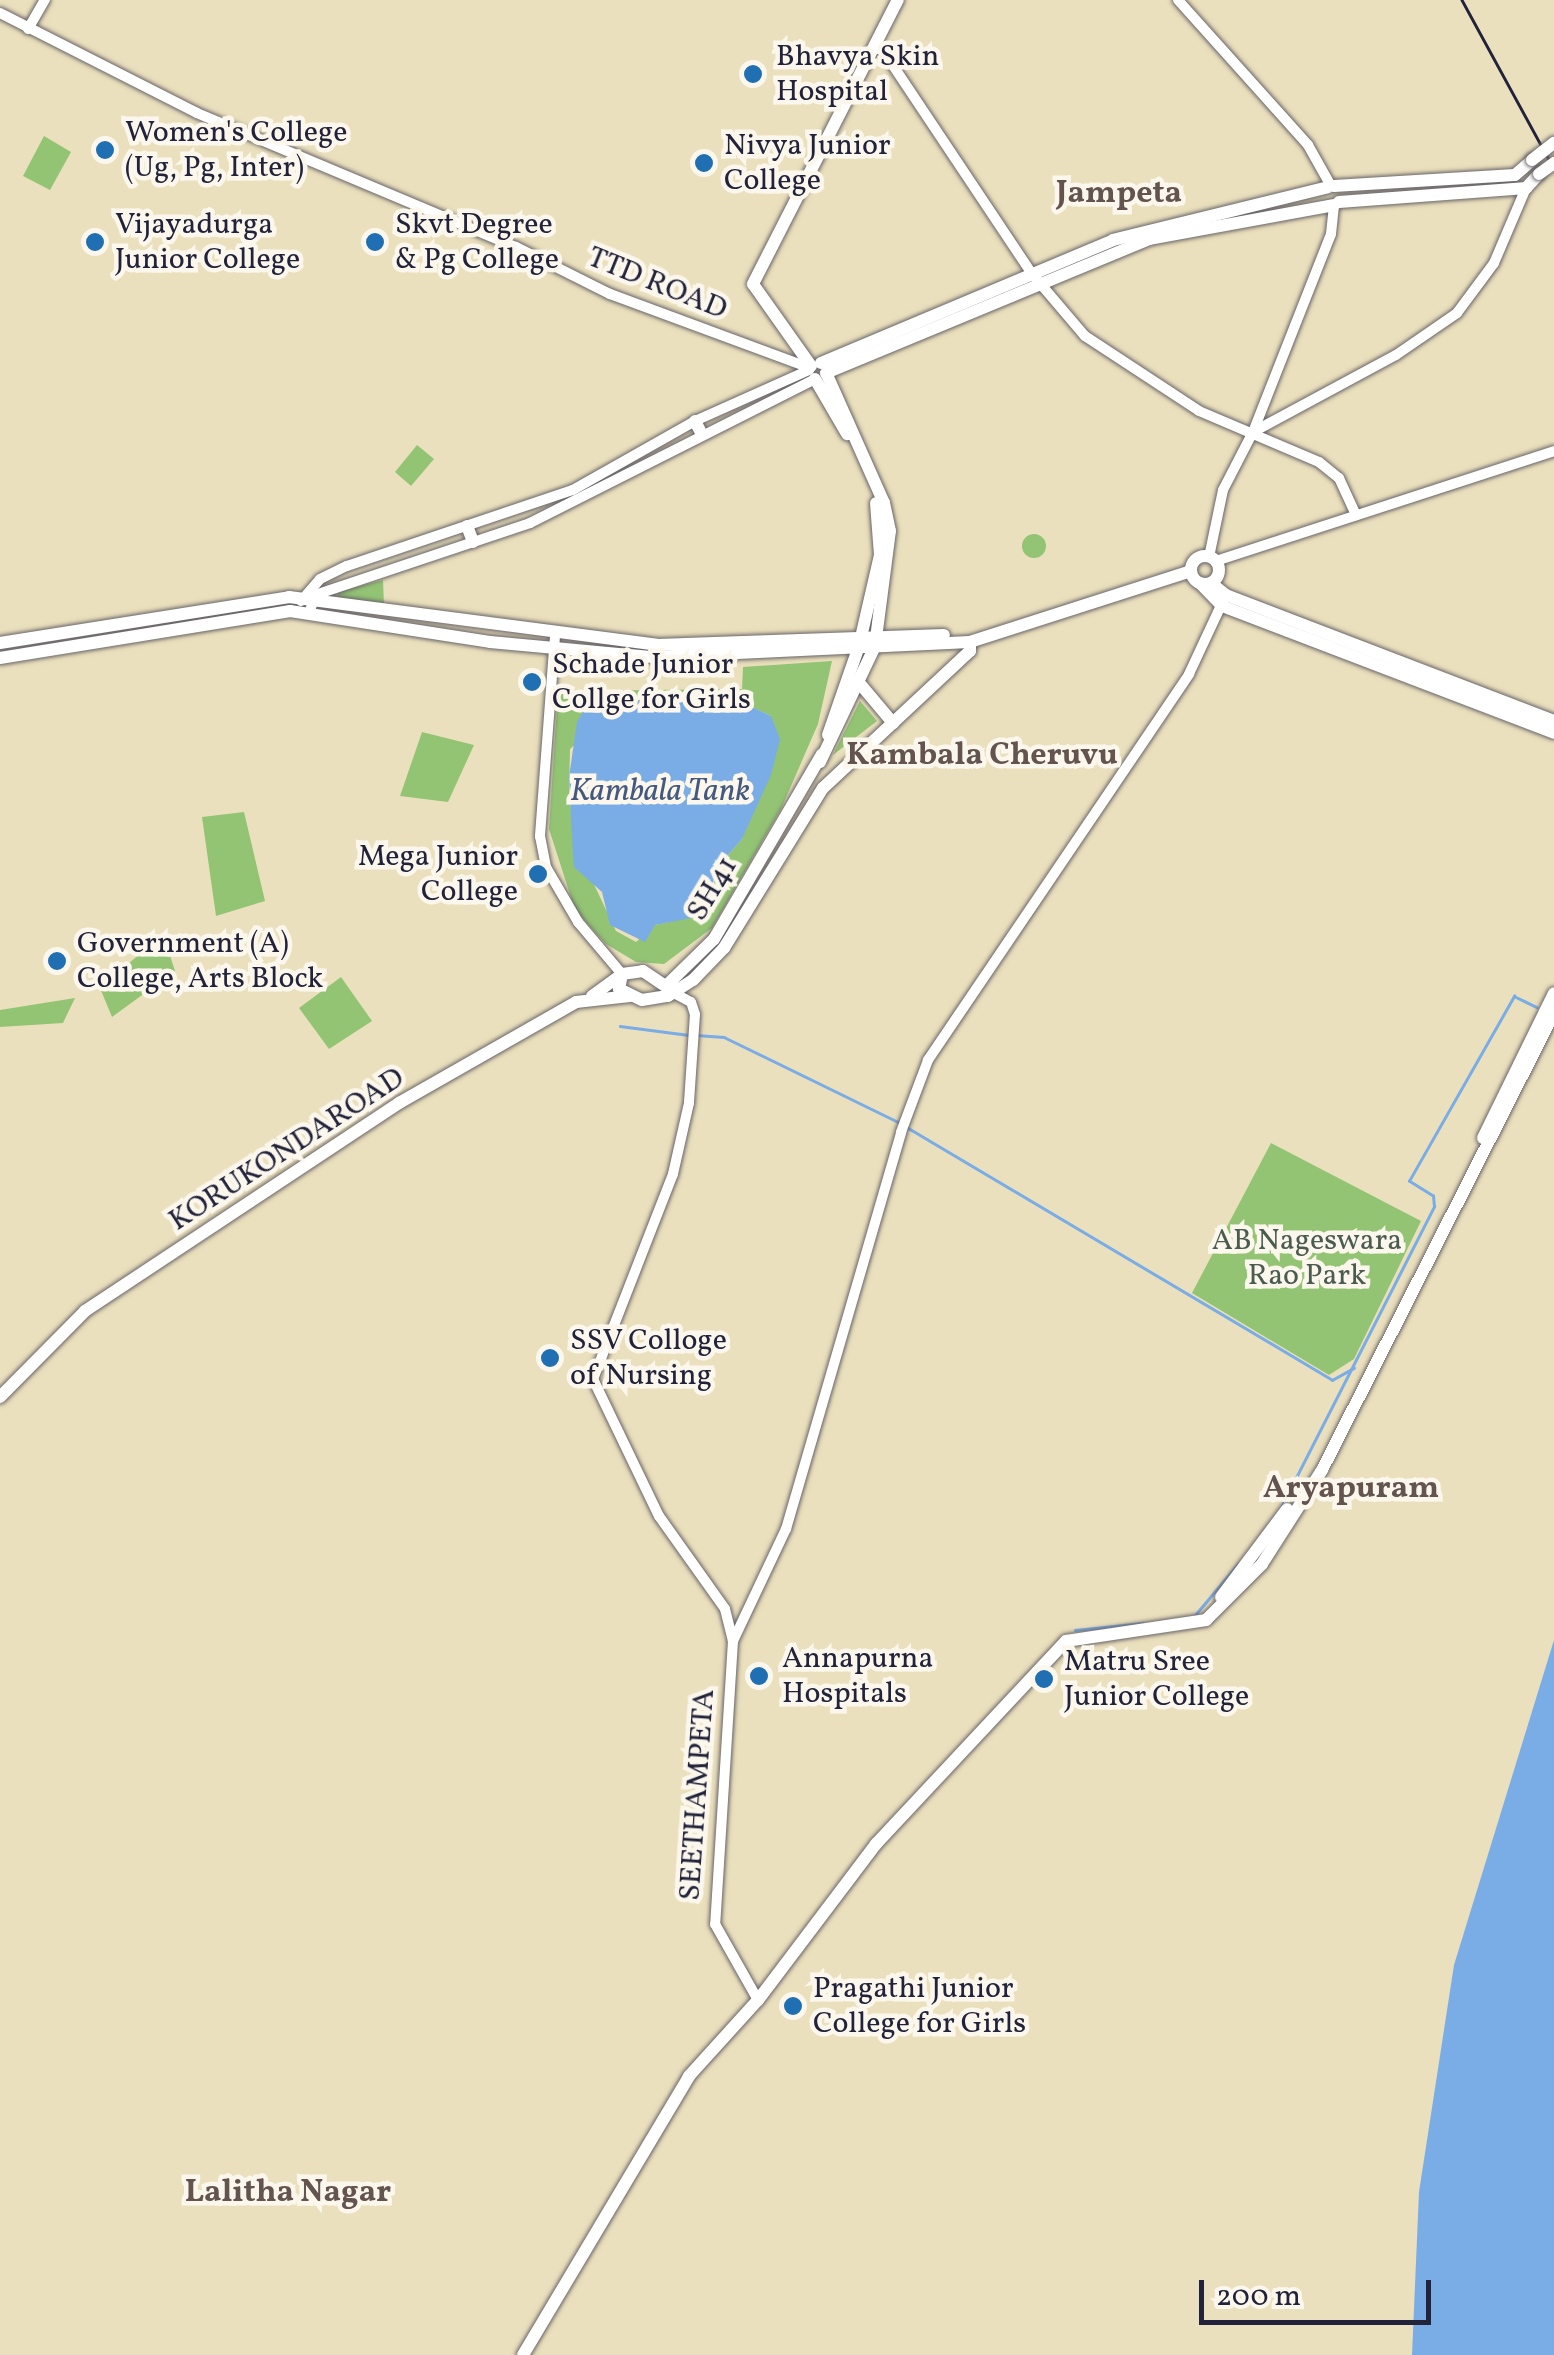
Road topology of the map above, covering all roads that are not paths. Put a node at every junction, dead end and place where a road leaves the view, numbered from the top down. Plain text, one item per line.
1 (45, 0) edge
2 (898, 0) edge
3 (1178, 0) edge
4 (0, 13) edge
5 (28, 28) junction
6 (872, 49) junction
7 (1554, 143) edge
8 (1554, 163) edge
9 (1534, 180) junction
10 (1331, 187) junction
11 (1337, 204) junction
12 (1099, 253) junction
13 (1037, 280) junction
14 (815, 370) junction
15 (698, 426) junction
16 (1254, 432) junction
17 (1554, 451) edge
18 (1356, 515) junction
19 (467, 526) junction
20 (474, 542) junction
21 (1212, 559) junction
22 (1198, 576) junction
23 (1224, 601) junction
24 (305, 607) junction
25 (387, 613) junction
26 (452, 620) junction
27 (386, 629) junction
28 (450, 637) junction
29 (876, 640) junction
30 (860, 641) junction
31 (970, 642) junction
32 (554, 643) junction
33 (0, 644) edge
34 (0, 658) edge
35 (861, 685) junction
36 (1554, 721) edge
37 (893, 722) junction
38 (1554, 734) edge
39 (820, 762) junction
40 (622, 974) junction
41 (671, 987) junction
42 (1554, 993) edge
43 (591, 996) junction
44 (630, 996) junction
45 (1554, 1014) edge
46 (0, 1396) edge
47 (1206, 1620) junction
48 (733, 1641) junction
49 (758, 2000) junction
50 (524, 2355) edge

1 - 5 street
2 - 6 main road
3 - 10 street
4 - 5 street, TTD ROAD
5 - 14 street, TTD ROAD
6 - 13 street
6 - 14 main road
7 - 10 main road, bridge
8 - 9 main road, bridge
9 - 11 main road
9 - 16 street
10 - 11 main road
10 - 12 main road
11 - 12 main road
11 - 16 street
12 - 13 main road
13 - 14 main road
13 - 16 street
14 - 15 street
14 - 29 main road
14 - 30 main road, SH41
15 - 19 street
15 - 20 street
16 - 18 street
16 - 21 street
17 - 18 street
18 - 21 street
19 - 20 main road
19 - 24 street
20 - 24 street
21 - 22 main road
21 - 22 main road
22 - 23 main road
22 - 29 main road
22 - 31 main road
23 - 36 main road
23 - 38 main road
23 - 48 street
24 - 25 main road
24 - 27 main road
24 - 33 main road
24 - 34 main road
25 - 26 main road
25 - 27 main road
26 - 28 main road
26 - 32 main road
27 - 28 main road
28 - 32 main road
29 - 30 main road
29 - 31 main road
29 - 35 main road
30 - 32 main road
30 - 39 main road, SH41
31 - 37 main road
32 - 40 street
35 - 37 main road
35 - 39 main road
37 - 41 main road
39 - 41 main road, SH41
40 - 41 main road
40 - 43 main road
40 - 44 main road
41 - 44 main road, KORUKONDAROAD
41 - 48 street
42 - 47 main road
43 - 44 main road, KORUKONDAROAD
43 - 46 main road, KORUKONDAROAD
45 - 47 main road
47 - 49 main road
48 - 49 street, SEETHAMPETA
49 - 50 main road

